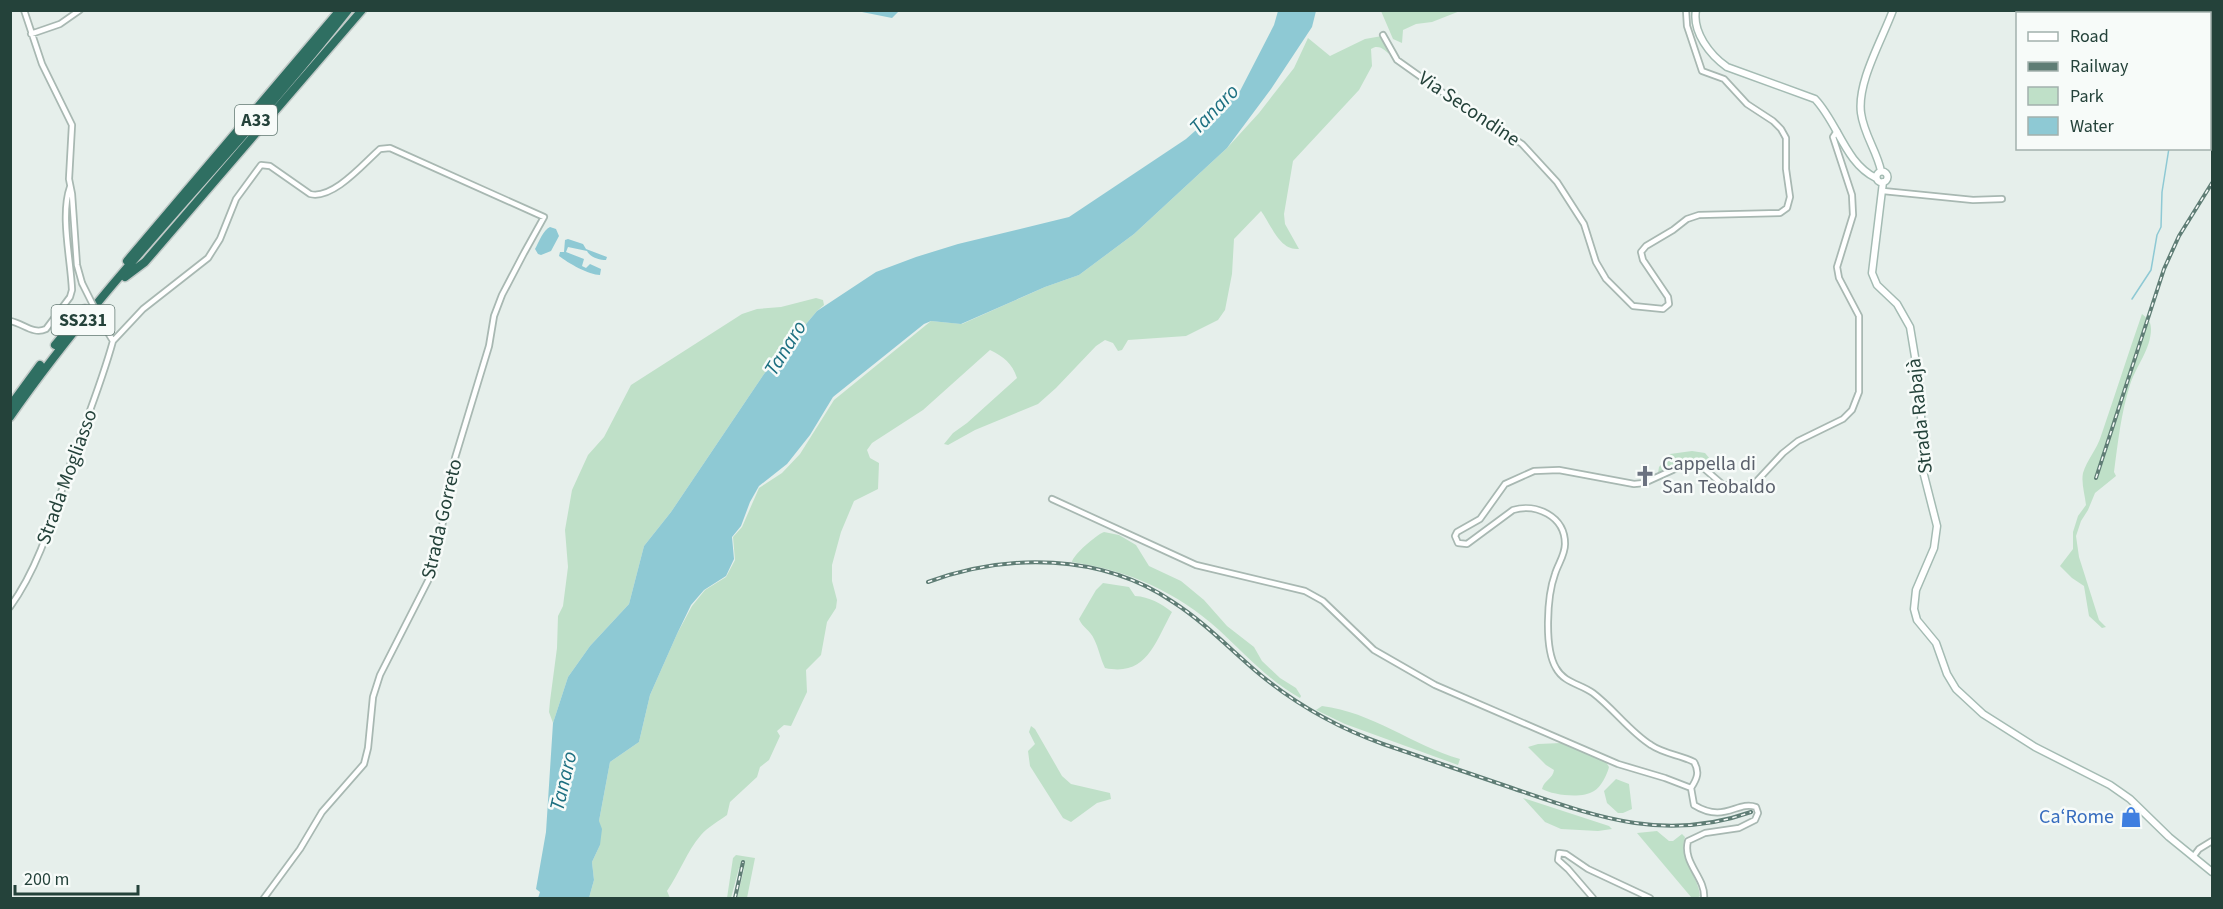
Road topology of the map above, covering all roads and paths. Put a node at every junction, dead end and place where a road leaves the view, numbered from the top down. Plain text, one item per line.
1 (24, 10) edge
2 (80, 10) edge
3 (340, 10) edge
4 (348, 10) edge
5 (362, 10) edge
6 (1686, 10) edge
7 (1696, 10) edge
8 (1893, 10) edge
9 (31, 34) junction
10 (1383, 35) dead end
11 (1837, 131) junction
12 (1878, 174) junction
13 (1883, 182) junction
14 (70, 187) junction
15 (1883, 191) junction
16 (2002, 199) dead end
17 (161, 226) junction
18 (102, 297) junction
19 (10, 321) edge
20 (113, 341) junction
21 (10, 406) edge
22 (10, 417) edge
23 (1052, 499) dead end
24 (10, 608) edge
25 (1691, 788) junction
26 (2212, 841) edge
27 (2193, 857) junction
28 (2212, 872) edge
29 (264, 898) edge
30 (1593, 898) edge
31 (1650, 898) edge
32 (1704, 898) edge

1 - 9 street
2 - 9 street
3 - 17 highway, A33
4 - 17 highway, A33
5 - 18 highway
6 - 10 street, Via Secondine
7 - 11 street
8 - 12 street
9 - 14 street
11 - 12 street
11 - 25 street
12 - 13 street
12 - 13 street, Strada Rabajà
13 - 15 street, Strada Rabajà
14 - 19 street
14 - 20 street, bridge
15 - 16 street
15 - 27 street, Strada Rabajà
17 - 18 highway, SS231
17 - 21 highway, SS231
18 - 22 highway, SS231
20 - 24 street, Strada Mogliasso
20 - 29 street, Strada Gorreto
23 - 25 street
25 - 32 street
26 - 27 street
27 - 28 street, Strada Rabajà
30 - 31 street

